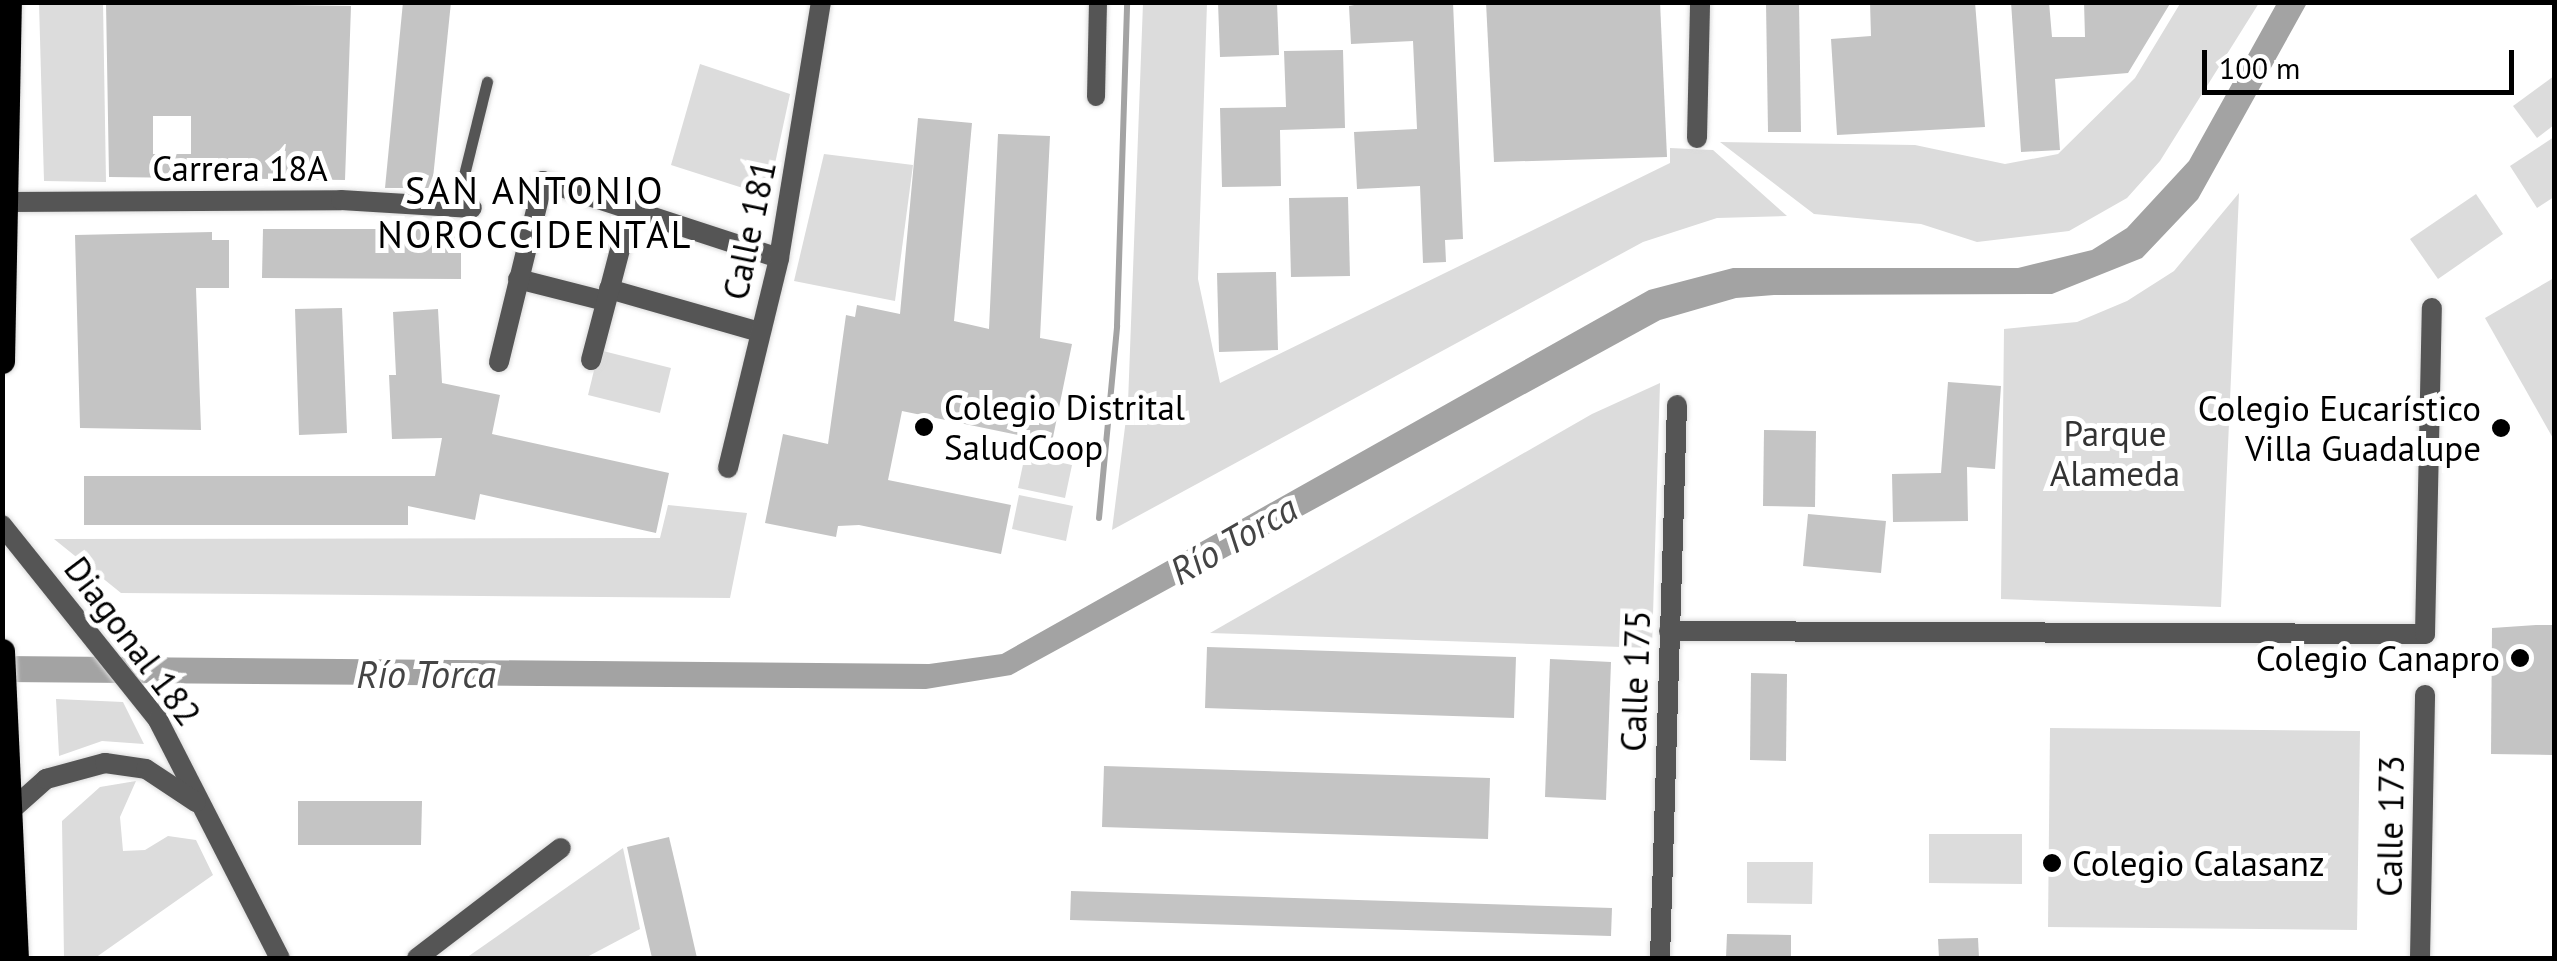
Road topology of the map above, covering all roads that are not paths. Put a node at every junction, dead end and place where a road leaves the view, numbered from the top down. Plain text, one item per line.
1 (10, 2) edge
2 (821, 2) edge
3 (1098, 2) edge
4 (1700, 2) edge
5 (488, 82) dead end
6 (1096, 96) dead end
7 (1697, 138) dead end
8 (8, 202) junction
9 (464, 207) joint
10 (631, 208) junction
11 (779, 258) junction
12 (518, 279) junction
13 (607, 295) junction
14 (2432, 308) dead end
15 (760, 332) junction
16 (591, 360) dead end
17 (2, 362) edge
18 (499, 362) dead end
19 (1677, 405) dead end
20 (728, 468) dead end
21 (2, 525) edge
22 (1669, 632) junction
23 (2, 651) edge
24 (2425, 695) dead end
25 (4, 705) edge
26 (198, 804) junction
27 (9, 812) junction
28 (561, 848) dead end
29 (16, 958) edge
30 (280, 958) edge
31 (417, 958) edge
32 (1660, 958) edge
33 (2420, 958) edge

1 - 8 main road
2 - 11 street, Calle 181
3 - 6 street
4 - 7 street
5 - 9 lane
8 - 9 street, Carrera 18A
8 - 17 main road
10 - 11 street
10 - 12 street
10 - 13 street
11 - 15 street, Calle 181
12 - 13 street
12 - 18 street
13 - 15 street
13 - 16 street
14 - 22 street
15 - 20 street, Calle 181
19 - 22 street, Calle 175
21 - 26 street, Diagonal 182
22 - 32 street, Calle 175
23 - 25 main road
24 - 33 street, Calle 173
25 - 27 main road
26 - 27 street, Diagonal 182
26 - 30 street, Diagonal 182
27 - 29 main road
28 - 31 street

